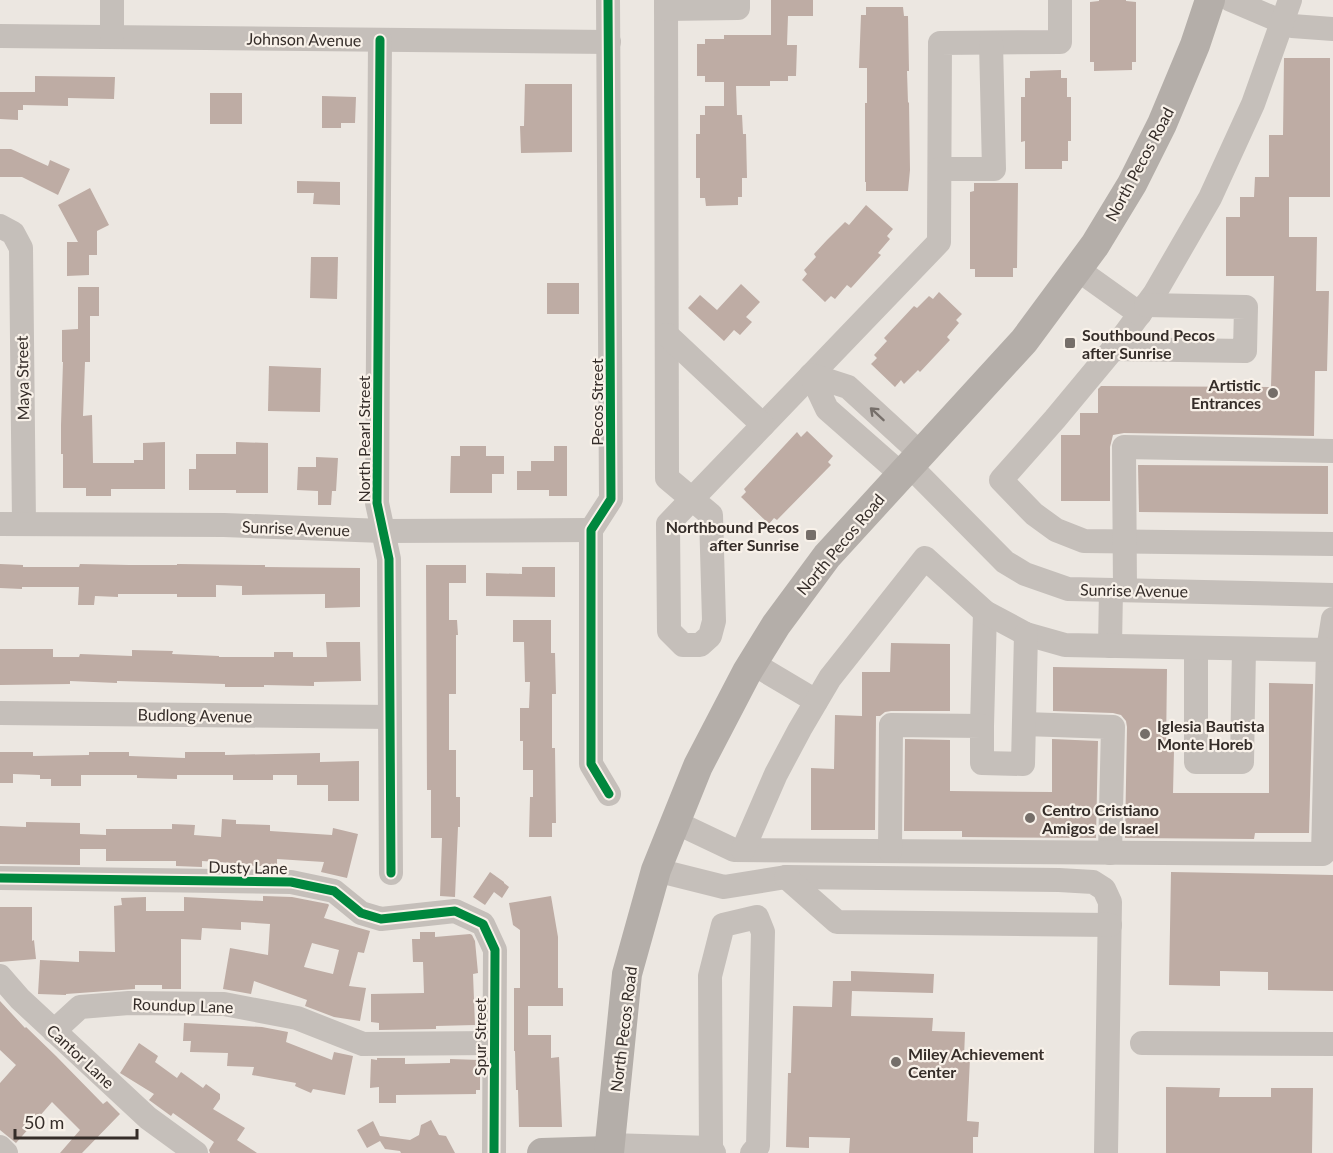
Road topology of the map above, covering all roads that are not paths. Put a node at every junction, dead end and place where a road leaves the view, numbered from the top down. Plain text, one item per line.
1 (112, 0) edge
2 (608, 0) edge
3 (738, 0) edge
4 (1060, 0) edge
5 (1210, 0) edge
6 (1231, 0) edge
7 (666, 4) edge
8 (1286, 11) edge
9 (1333, 29) edge
10 (0, 36) edge
11 (112, 37) junction
12 (380, 40) junction
13 (609, 42) junction
14 (991, 43) junction
15 (940, 169) junction
16 (6, 230) edge
17 (1077, 269) junction
18 (1143, 309) junction
19 (667, 335) junction
20 (1113, 349) junction
21 (811, 375) junction
22 (763, 425) junction
23 (1333, 451) edge
24 (910, 464) junction
25 (692, 499) junction
26 (12, 524) edge
27 (591, 530) junction
28 (383, 531) junction
29 (1125, 542) junction
30 (1333, 544) edge
31 (1118, 590) junction
32 (1333, 595) edge
33 (985, 612) junction
34 (1333, 619) edge
35 (1026, 634) junction
36 (1110, 646) junction
37 (1196, 648) junction
38 (1244, 649) junction
39 (1328, 651) junction
40 (752, 663) junction
41 (816, 701) junction
42 (0, 713) edge
43 (390, 717) junction
44 (1024, 724) junction
45 (982, 726) junction
46 (609, 794) dead end
47 (675, 822) junction
48 (743, 850) junction
49 (890, 852) junction
50 (1110, 853) junction
51 (656, 870) junction
52 (391, 873) dead end
53 (786, 877) junction
54 (0, 878) edge
55 (758, 881) junction
56 (757, 917) junction
57 (483, 924) joint
58 (1110, 925) junction
59 (0, 976) edge
60 (54, 1030) junction
61 (494, 1043) junction
62 (1142, 1043) dead end
63 (1333, 1044) edge
64 (0, 1148) edge
65 (609, 1150) edge
66 (712, 1151) edge
67 (6, 1153) edge
68 (196, 1153) edge
69 (494, 1153) edge
70 (542, 1153) edge
71 (752, 1153) edge
72 (1106, 1153) edge

1 - 11 street
2 - 13 street, Pecos Street
3 - 7 street
4 - 14 street
5 - 17 main road, North Pecos Road
6 - 8 street
7 - 19 street
8 - 9 street
8 - 18 street
10 - 11 street, Johnson Avenue
11 - 12 street, Johnson Avenue
12 - 13 street, Johnson Avenue
12 - 28 street, North Pearl Street
13 - 27 street, Pecos Street
14 - 15 street
14 - 15 street
15 - 21 street
16 - 26 street, Maya Street
17 - 18 street
17 - 24 main road, North Pecos Road
18 - 20 street
18 - 20 street
19 - 22 street
19 - 25 street
20 - 29 street
21 - 22 street
21 - 24 street, Sunrise Avenue
22 - 25 street
23 - 29 street
24 - 31 street, Sunrise Avenue
24 - 40 main road, North Pecos Road
25 - 25 street
26 - 28 street, Sunrise Avenue
27 - 28 street, Sunrise Avenue
27 - 46 street
28 - 43 street, North Pearl Street
29 - 30 street
29 - 31 street
31 - 32 street, Sunrise Avenue
31 - 36 street
33 - 35 street
33 - 41 street
33 - 45 street
34 - 39 street
35 - 36 street
35 - 44 street
36 - 37 street
37 - 38 street
37 - 38 street
38 - 39 street
39 - 50 street
40 - 41 street
40 - 47 main road, North Pecos Road
41 - 48 street
42 - 43 street, Budlong Avenue
43 - 52 street, North Pearl Street
44 - 45 street
44 - 50 street
45 - 49 street
47 - 48 street
47 - 51 main road, North Pecos Road
48 - 49 street
49 - 50 street
51 - 55 street
51 - 65 main road, North Pecos Road
53 - 55 street
53 - 58 street
53 - 58 street
54 - 57 street, Dusty Lane
55 - 56 street
56 - 66 street
56 - 71 street
57 - 61 street, Spur Street
58 - 72 street
59 - 60 street, Cantor Lane
60 - 61 street, Roundup Lane
60 - 68 street, Cantor Lane
61 - 69 street, Spur Street
62 - 63 street
64 - 67 street
65 - 66 street
65 - 70 main road

